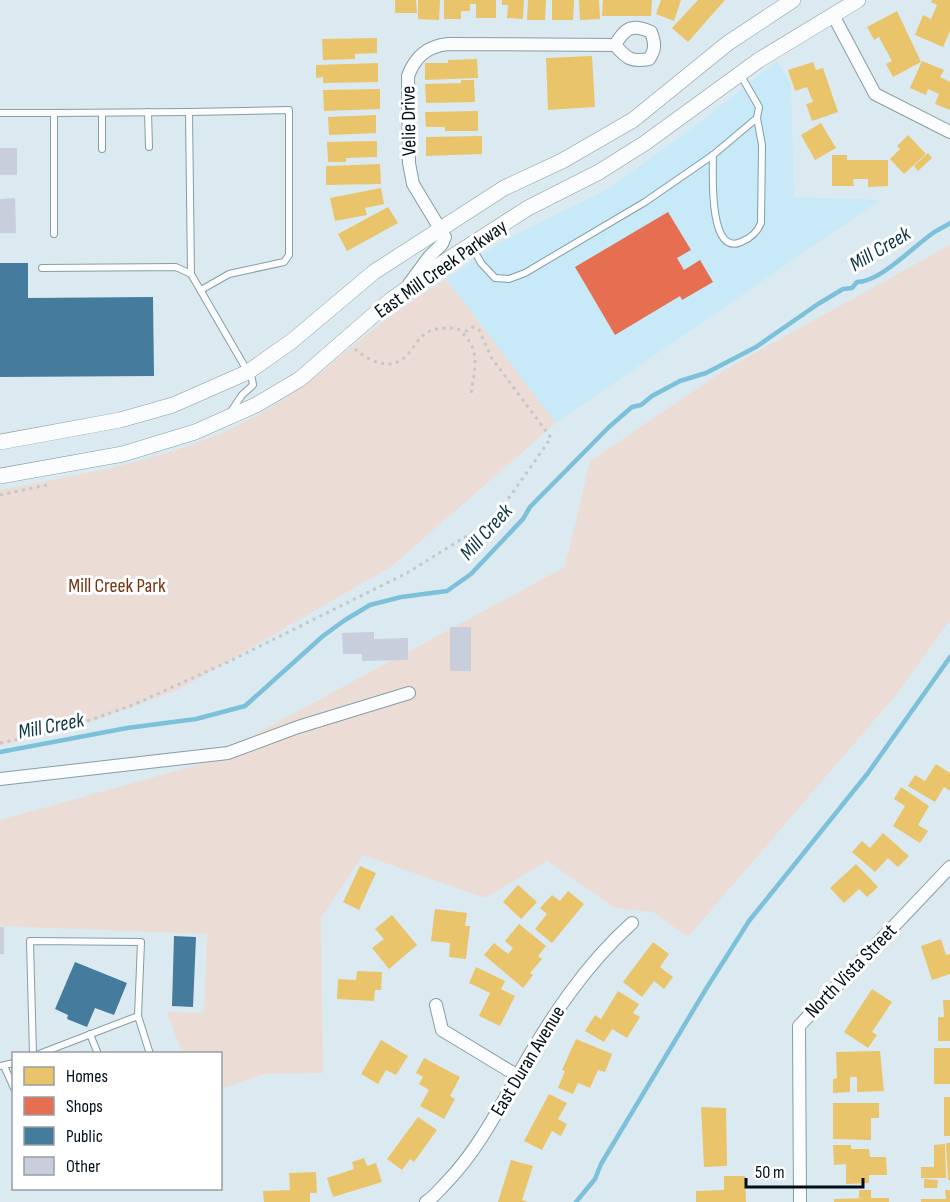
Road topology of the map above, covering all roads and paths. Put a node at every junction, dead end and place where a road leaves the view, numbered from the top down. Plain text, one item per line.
1 (793, 0) edge
2 (858, 0) edge
3 (833, 15) junction
4 (615, 45) dead end
5 (740, 74) junction
6 (148, 112) junction
7 (189, 112) junction
8 (0, 113) edge
9 (54, 113) junction
10 (102, 113) junction
11 (757, 118) junction
12 (950, 132) edge
13 (149, 147) dead end
14 (102, 149) dead end
15 (713, 155) junction
16 (441, 229) junction
17 (54, 234) dead end
18 (471, 244) junction
19 (42, 267) dead end
20 (191, 274) junction
21 (201, 290) junction
22 (403, 292) junction
23 (463, 333) junction
24 (344, 340) junction
25 (248, 372) junction
26 (471, 394) dead end
27 (228, 416) junction
28 (0, 442) edge
29 (0, 476) edge
30 (409, 693) dead end
31 (0, 742) edge
32 (0, 779) edge
33 (949, 870) edge
34 (632, 922) dead end
35 (435, 1005) dead end
36 (138, 1016) junction
37 (90, 1034) junction
38 (33, 1052) edge
39 (50, 1052) edge
40 (98, 1052) edge
41 (150, 1052) edge
42 (2, 1066) edge
43 (518, 1076) junction
44 (12, 1084) edge
45 (426, 1202) edge
46 (800, 1202) edge

1 - 16 street, East Mill Creek Parkway
2 - 3 street, East Mill Creek Parkway
3 - 5 street, East Mill Creek Parkway
3 - 12 street
4 - 16 street, Velie Drive
5 - 11 lane
5 - 18 street, East Mill Creek Parkway
6 - 7 lane
6 - 10 lane
6 - 13 lane
7 - 20 lane
7 - 21 lane
8 - 9 lane
9 - 10 lane
9 - 17 lane
10 - 14 lane
11 - 15 lane
11 - 15 lane
15 - 18 lane
16 - 22 street
16 - 25 street, East Mill Creek Parkway
18 - 22 street, East Mill Creek Parkway
19 - 20 lane
20 - 21 lane
21 - 25 lane
22 - 24 street, East Mill Creek Parkway
23 - 24 path
23 - 26 path
23 - 31 path
24 - 27 street, East Mill Creek Parkway
25 - 27 lane
25 - 28 street, East Mill Creek Parkway
27 - 29 street, East Mill Creek Parkway
30 - 32 street
33 - 46 street, North Vista Street
34 - 43 street, East Duran Avenue
35 - 43 street
36 - 37 lane
36 - 38 lane
36 - 41 lane
37 - 39 lane
37 - 40 lane
42 - 44 lane
43 - 45 street, East Duran Avenue

